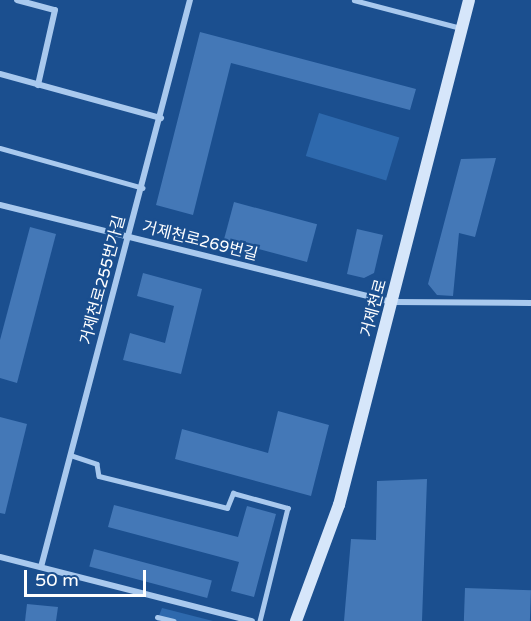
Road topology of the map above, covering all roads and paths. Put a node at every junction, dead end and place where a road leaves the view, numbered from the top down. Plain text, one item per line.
1 (17, 0) edge
2 (190, 0) edge
3 (354, 0) edge
4 (469, 0) edge
5 (463, 28) junction
6 (0, 74) edge
7 (38, 85) junction
8 (161, 118) junction
9 (0, 148) edge
10 (143, 188) junction
11 (0, 205) edge
12 (128, 237) junction
13 (393, 302) junction
14 (531, 303) edge
15 (70, 455) junction
16 (0, 557) edge
17 (41, 567) junction
18 (157, 617) dead end
19 (174, 621) edge
20 (252, 621) edge
21 (260, 621) edge
22 (296, 621) edge

1 - 7 street
2 - 8 street, 거제천로255번가길
3 - 5 lane
4 - 5 main road, 거제천로
5 - 13 main road, 거제천로
6 - 7 street
7 - 8 street
8 - 10 street, 거제천로255번가길
9 - 10 lane
10 - 12 street, 거제천로255번가길
11 - 12 street, 거제천로269번길
12 - 13 street, 거제천로269번길
12 - 15 street, 거제천로255번가길
13 - 14 street, 거제천로269번길
13 - 22 main road, 거제천로
15 - 17 street, 거제천로255번가길
15 - 21 lane
16 - 17 street
17 - 20 street
18 - 19 street

